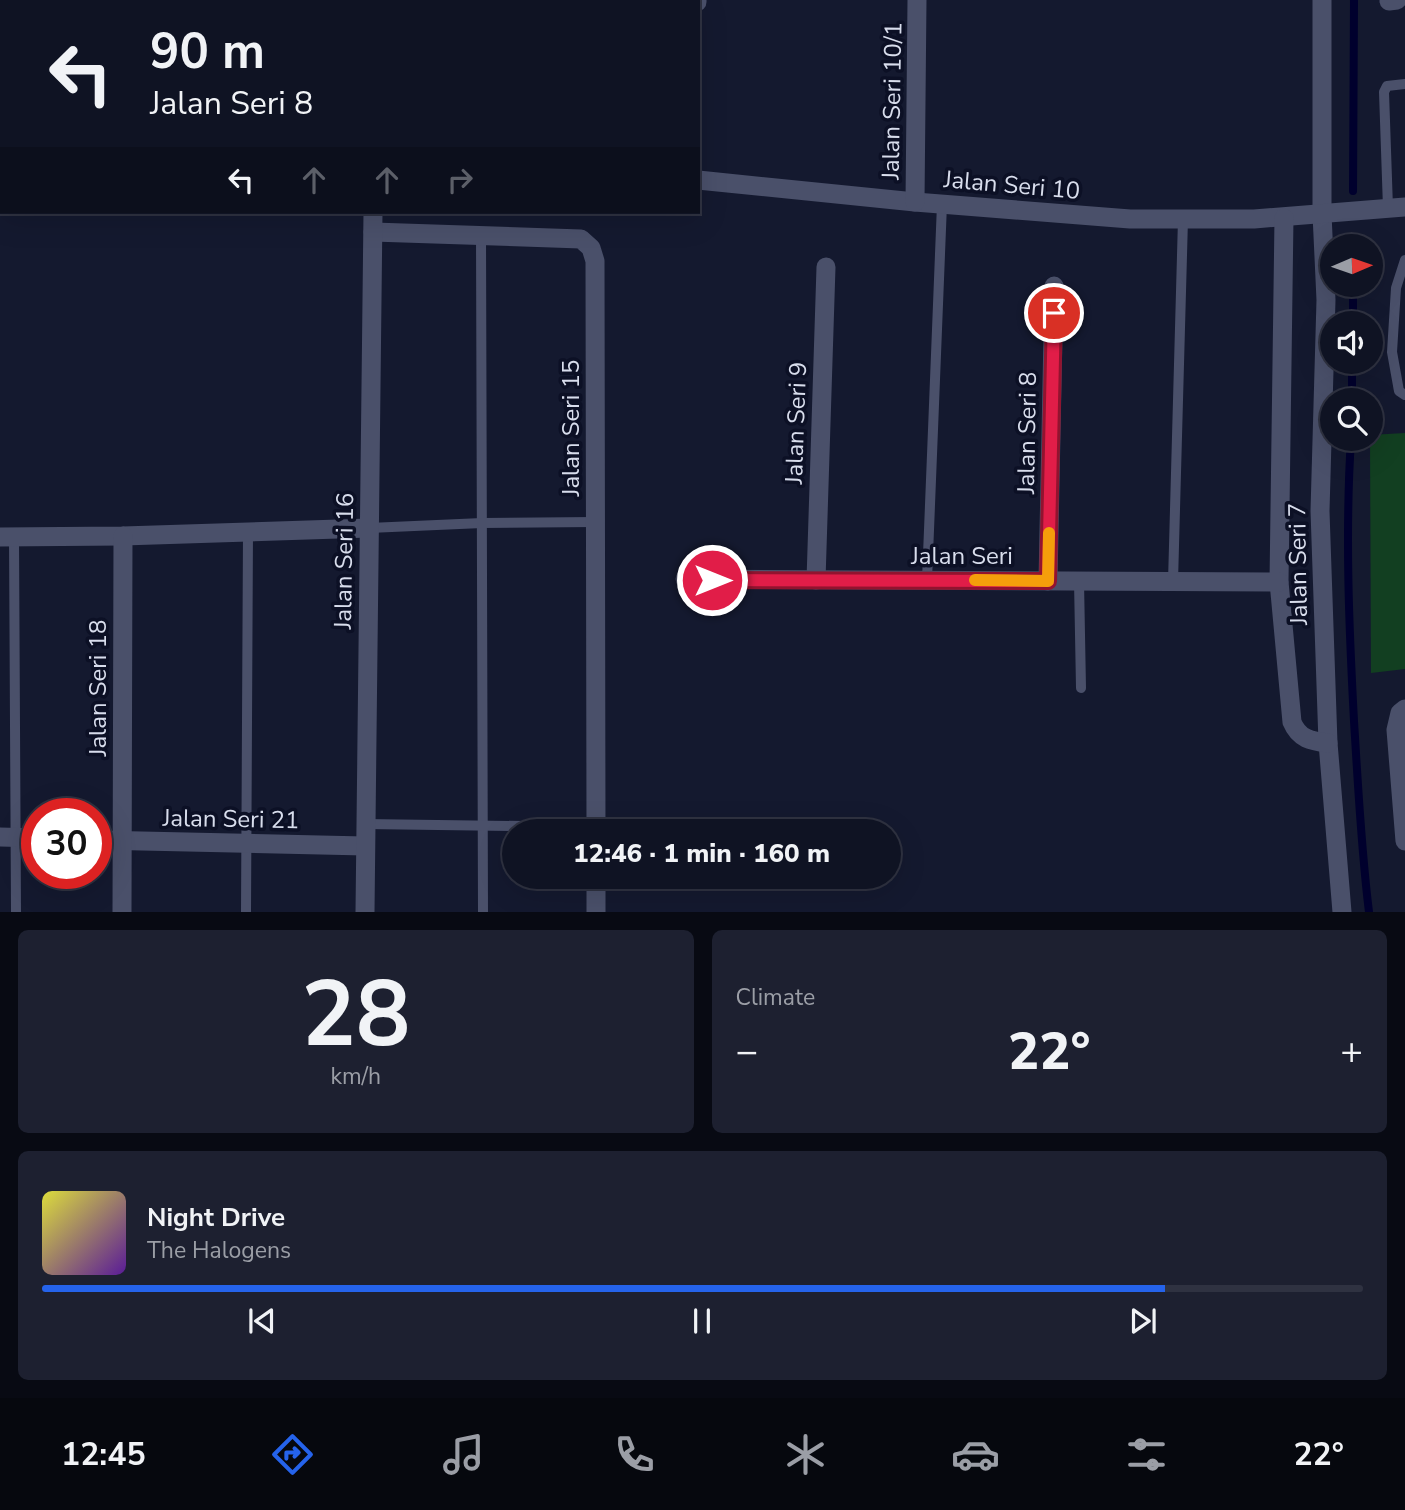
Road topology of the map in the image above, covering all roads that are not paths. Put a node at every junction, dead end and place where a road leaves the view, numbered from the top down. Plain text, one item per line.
1 (917, 0) edge
2 (1322, 0) edge
3 (1397, 0) edge
4 (1389, 1) edge
5 (1405, 84) edge
6 (700, 180) edge
7 (915, 202) junction
8 (942, 204) junction
9 (1396, 208) edge
10 (373, 214) edge
11 (1322, 214) junction
12 (1284, 218) junction
13 (1183, 219) junction
14 (373, 232) junction
15 (481, 235) junction
16 (1405, 260) edge
17 (826, 267) dead end
18 (1054, 286) dead end
19 (1405, 351) edge
20 (1392, 352) junction
21 (1405, 395) edge
22 (595, 522) junction
23 (482, 523) junction
24 (369, 528) junction
25 (248, 533) junction
26 (123, 536) junction
27 (7, 537) edge
28 (685, 579) dead end
29 (816, 580) junction
30 (927, 580) junction
31 (1048, 581) junction
32 (1079, 581) junction
33 (1173, 582) junction
34 (1279, 582) junction
35 (1081, 688) dead end
36 (1405, 709) edge
37 (1328, 743) junction
38 (1404, 815) edge
39 (596, 819) edge
40 (365, 824) junction
41 (482, 825) junction
42 (502, 826) edge
43 (8, 838) edge
44 (112, 840) edge
45 (122, 840) junction
46 (1405, 841) edge
47 (247, 844) junction
48 (365, 846) junction
49 (596, 889) edge
50 (16, 912) edge
51 (122, 912) edge
52 (246, 912) edge
53 (365, 912) edge
54 (482, 912) edge
55 (596, 912) edge
56 (1342, 912) edge

1 - 7 street, Jalan Seri 10/1
2 - 11 street, Jalan Seri 7
3 - 4 street
5 - 9 lane
6 - 7 street, Jalan Seri 10
7 - 8 street, Jalan Seri 10
8 - 13 street, Jalan Seri 10
8 - 30 lane
9 - 11 street, Jalan Seri 10
10 - 14 street, Jalan Seri 16
11 - 12 street, Jalan Seri 10
11 - 37 street, Jalan Seri 7
12 - 13 street, Jalan Seri 10
12 - 34 street, Jalan Seri 7
13 - 33 lane
14 - 15 street, Jalan Seri 15
14 - 24 street, Jalan Seri 16
15 - 22 street, Jalan Seri 15
15 - 23 lane
16 - 20 lane
17 - 29 street, Jalan Seri 9
18 - 31 street, Jalan Seri 8
19 - 20 lane
20 - 21 lane
22 - 23 lane
22 - 39 street, Jalan Seri 15
23 - 24 lane
23 - 41 lane
24 - 25 street
24 - 40 street, Jalan Seri 16
25 - 26 street
25 - 47 lane
26 - 27 street
26 - 45 street, Jalan Seri 18
27 - 43 lane
28 - 29 street, Jalan Seri
29 - 30 street, Jalan Seri
30 - 31 street, Jalan Seri
31 - 32 street, Jalan Seri
32 - 33 street, Jalan Seri
32 - 35 lane
33 - 34 street, Jalan Seri
34 - 37 street, Jalan Seri 7
36 - 38 street
37 - 56 street, Jalan Seri 7
38 - 46 street
40 - 41 lane
40 - 48 street, Jalan Seri 16
41 - 42 lane
41 - 54 lane
43 - 50 lane
44 - 45 street, Jalan Seri 21
45 - 47 street, Jalan Seri 21
45 - 51 street, Jalan Seri 18
47 - 48 street, Jalan Seri 21
47 - 52 lane
48 - 53 street, Jalan Seri 16
49 - 55 street

